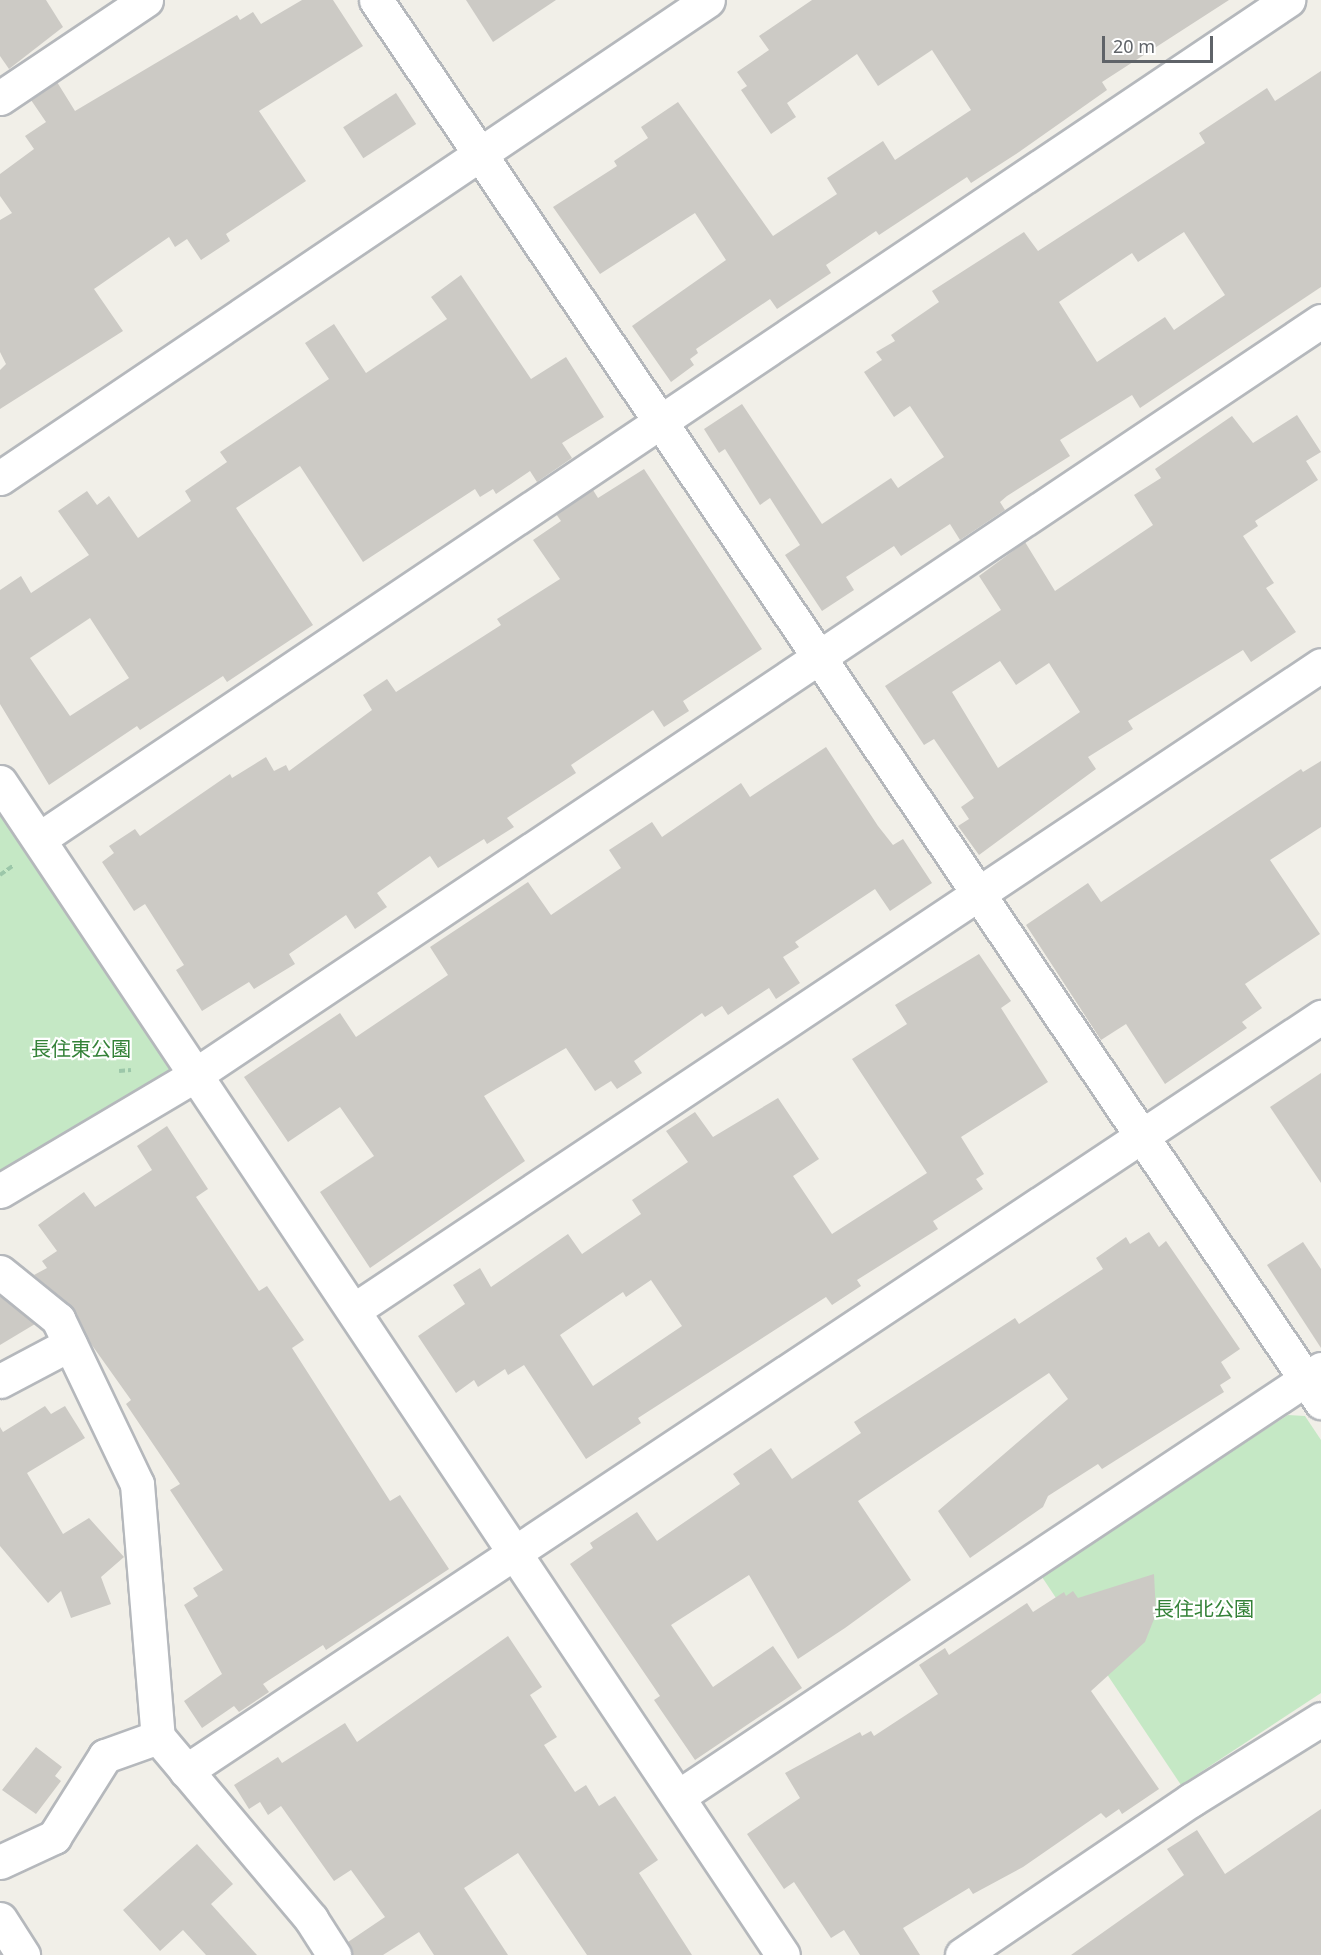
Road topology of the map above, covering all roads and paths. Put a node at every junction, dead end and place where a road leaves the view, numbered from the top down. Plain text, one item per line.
1 (146, 0) edge
2 (375, 0) edge
3 (708, 0) edge
4 (1288, 0) edge
5 (0, 98) edge
6 (479, 152) junction
7 (1321, 321) edge
8 (658, 424) junction
9 (0, 478) edge
10 (817, 657) junction
11 (1321, 665) edge
12 (0, 782) edge
13 (39, 839) junction
14 (978, 894) junction
15 (1321, 1017) edge
16 (195, 1075) junction
17 (1141, 1139) junction
18 (0, 1191) edge
19 (0, 1272) edge
20 (354, 1310) junction
21 (70, 1344) junction
22 (0, 1381) edge
23 (1316, 1384) edge
24 (516, 1554) junction
25 (1321, 1719) edge
26 (159, 1737) junction
27 (186, 1771) junction
28 (679, 1796) junction
29 (0, 1862) edge
30 (0, 1919) edge
31 (23, 1955) edge
32 (334, 1955) edge
33 (783, 1955) edge
34 (962, 1955) edge

1 - 5 street
2 - 6 street
3 - 6 street
4 - 8 street
6 - 8 street
6 - 9 street
7 - 10 street
8 - 10 street
8 - 13 street
10 - 14 street
10 - 16 street
11 - 14 street
12 - 13 street
13 - 16 street
14 - 17 street
14 - 20 street
15 - 17 street
16 - 18 street
16 - 20 street
17 - 23 street
17 - 24 street
19 - 21 street
20 - 24 street
21 - 22 street
21 - 26 street
23 - 28 street
24 - 27 street
24 - 28 street
25 - 34 street
26 - 27 street
26 - 29 street
27 - 32 street
28 - 33 street
30 - 31 street

